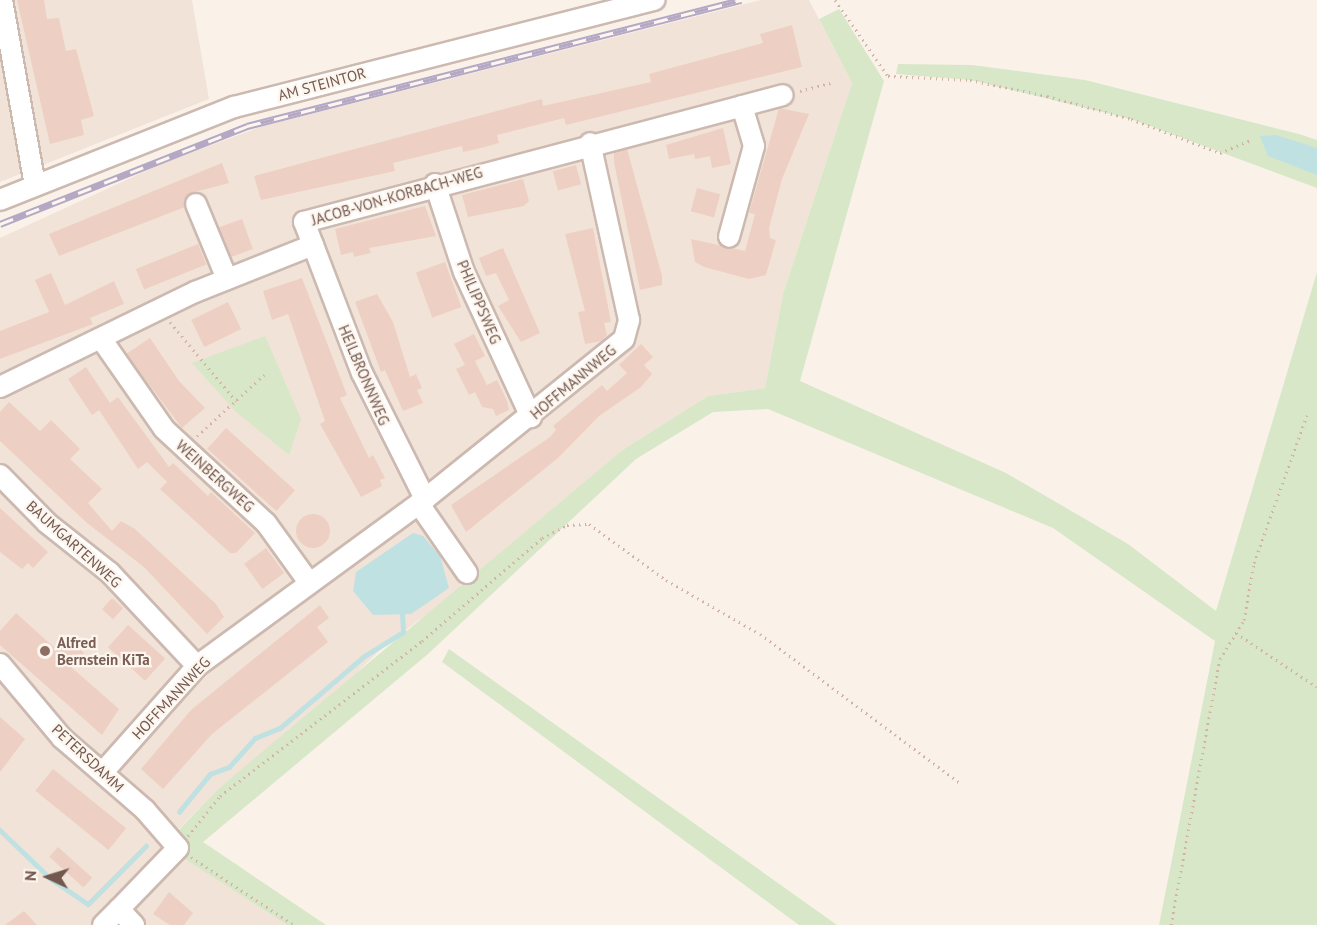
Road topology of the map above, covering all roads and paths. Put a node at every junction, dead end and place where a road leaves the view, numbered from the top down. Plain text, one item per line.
1 (2, 0) edge
2 (655, 0) edge
3 (835, 0) edge
4 (834, 82) dead end
5 (9, 93) edge
6 (783, 95) joint
7 (742, 106) junction
8 (1250, 140) dead end
9 (590, 142) junction
10 (435, 184) junction
11 (35, 185) junction
12 (0, 200) edge
13 (196, 204) dead end
14 (729, 237) dead end
15 (313, 245) junction
16 (227, 279) junction
17 (164, 309) junction
18 (102, 340) junction
19 (264, 375) dead end
20 (0, 387) edge
21 (236, 401) junction
22 (1307, 415) dead end
23 (531, 417) junction
24 (182, 449) junction
25 (0, 475) edge
26 (422, 502) junction
27 (466, 573) dead end
28 (308, 581) junction
29 (1236, 633) junction
30 (0, 664) edge
31 (197, 666) junction
32 (1317, 687) edge
33 (103, 772) junction
34 (960, 783) dead end
35 (178, 849) junction
36 (119, 909) junction
37 (103, 925) edge
38 (134, 925) edge
39 (294, 925) edge
40 (1171, 925) edge

1 - 5 street
2 - 11 street, AM STEINTOR
3 - 8 path
4 - 6 path
5 - 11 street
6 - 7 street, JACOB-VON-KORBACH-WEG
7 - 9 street, JACOB-VON-KORBACH-WEG
7 - 14 street
9 - 10 street, JACOB-VON-KORBACH-WEG
9 - 23 street, HOFFMANNWEG
10 - 15 street, JACOB-VON-KORBACH-WEG
10 - 23 street, PHILIPPSWEG
11 - 12 street, AM STEINTOR
13 - 16 street
15 - 16 street, JACOB-VON-KORBACH-WEG
15 - 26 street, HEILBRONNWEG
16 - 17 street, JACOB-VON-KORBACH-WEG
17 - 18 street, JACOB-VON-KORBACH-WEG
17 - 21 path
18 - 20 street, JACOB-VON-KORBACH-WEG
18 - 24 street, WEINBERGWEG
19 - 21 path
21 - 24 path
22 - 29 path
23 - 26 street, HOFFMANNWEG
24 - 28 street, WEINBERGWEG
25 - 31 street, BAUMGARTENWEG
26 - 27 street
26 - 28 street, HOFFMANNWEG
28 - 31 street, HOFFMANNWEG
29 - 32 path
29 - 40 path
30 - 33 street, PETERSDAMM
31 - 33 street, HOFFMANNWEG
33 - 35 street, PETERSDAMM
34 - 35 path
35 - 36 street
35 - 39 path
36 - 37 street
36 - 38 street

